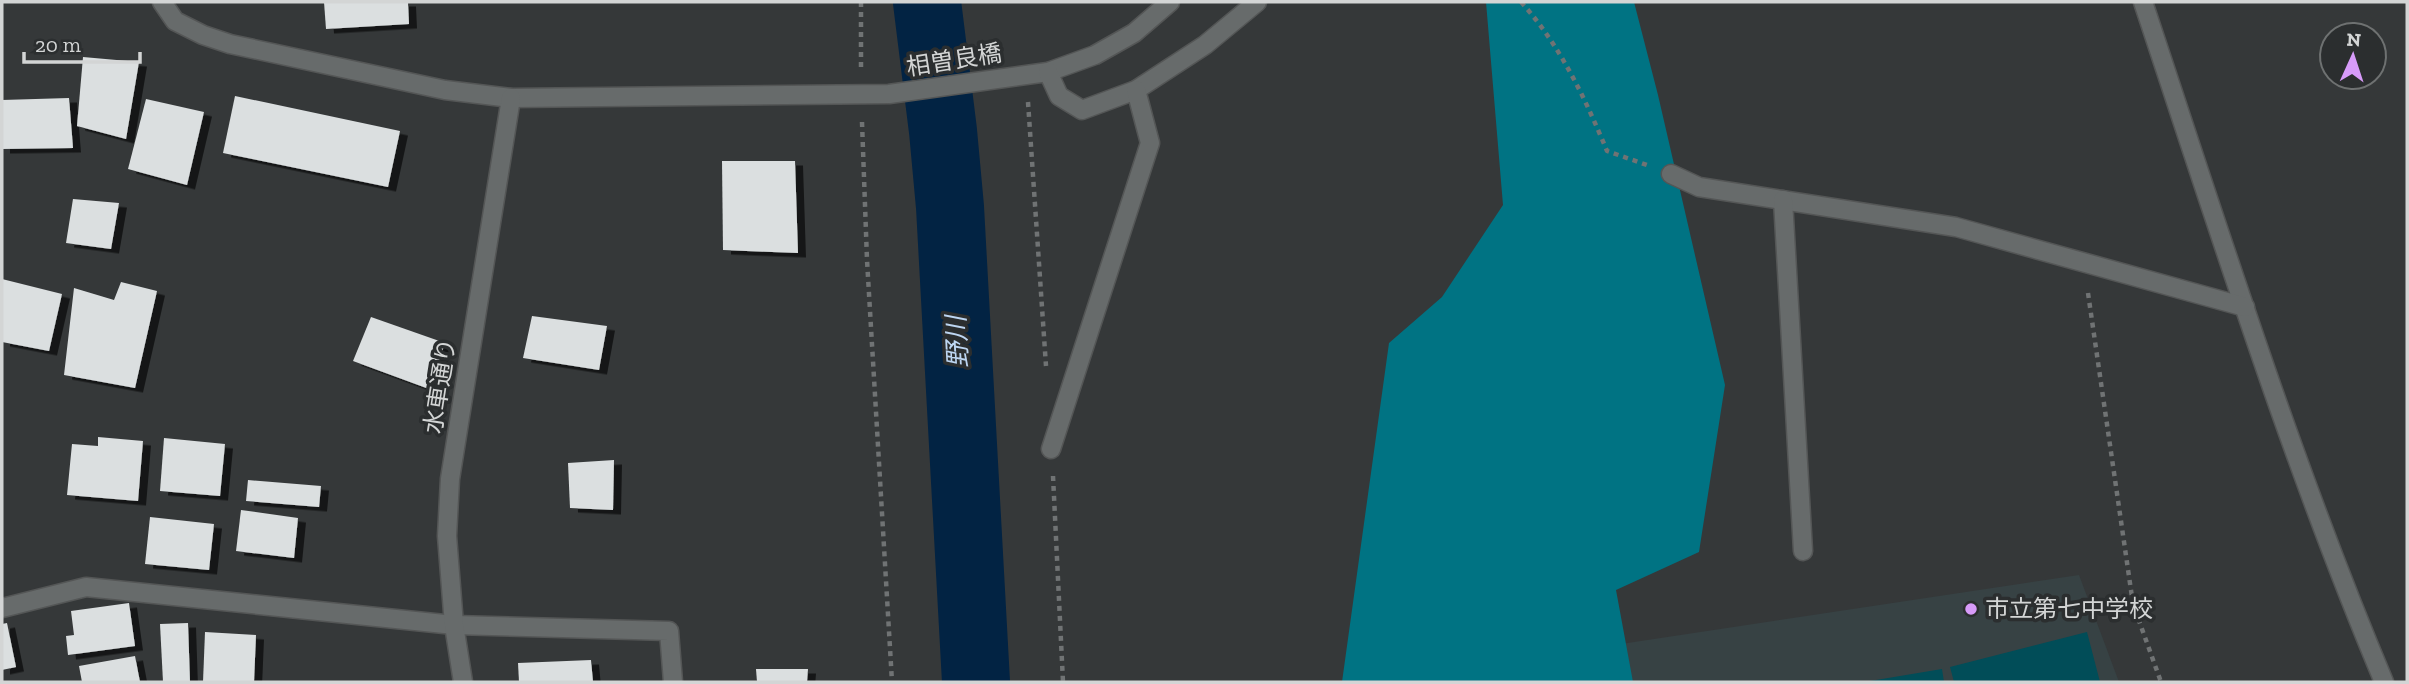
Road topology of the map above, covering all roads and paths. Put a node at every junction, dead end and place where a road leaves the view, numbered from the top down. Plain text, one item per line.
1 (162, 2) edge
2 (861, 2) edge
3 (1170, 2) edge
4 (1257, 2) edge
5 (1521, 2) edge
6 (2143, 2) edge
7 (1048, 72) junction
8 (1136, 90) junction
9 (861, 94) junction
10 (511, 98) junction
11 (1671, 174) joint
12 (1783, 201) junction
13 (2084, 264) junction
14 (2245, 307) junction
15 (1051, 449) dead end
16 (1803, 551) dead end
17 (2, 608) edge
18 (454, 625) junction
19 (464, 682) edge
20 (673, 682) edge
21 (892, 682) edge
22 (2161, 682) edge
23 (2384, 682) edge

1 - 10 street, 相曽良橋
2 - 9 path
3 - 7 street, 相曽良橋
4 - 8 street
5 - 11 path
6 - 14 street
7 - 8 street
7 - 9 street, 相曽良橋
8 - 15 street
9 - 10 street, 相曽良橋
9 - 21 path
10 - 18 street, 水車通り
11 - 12 street
12 - 13 street
12 - 16 street
13 - 14 street
13 - 22 path
14 - 23 street
17 - 18 street
18 - 19 street, 水車通り
18 - 20 street

